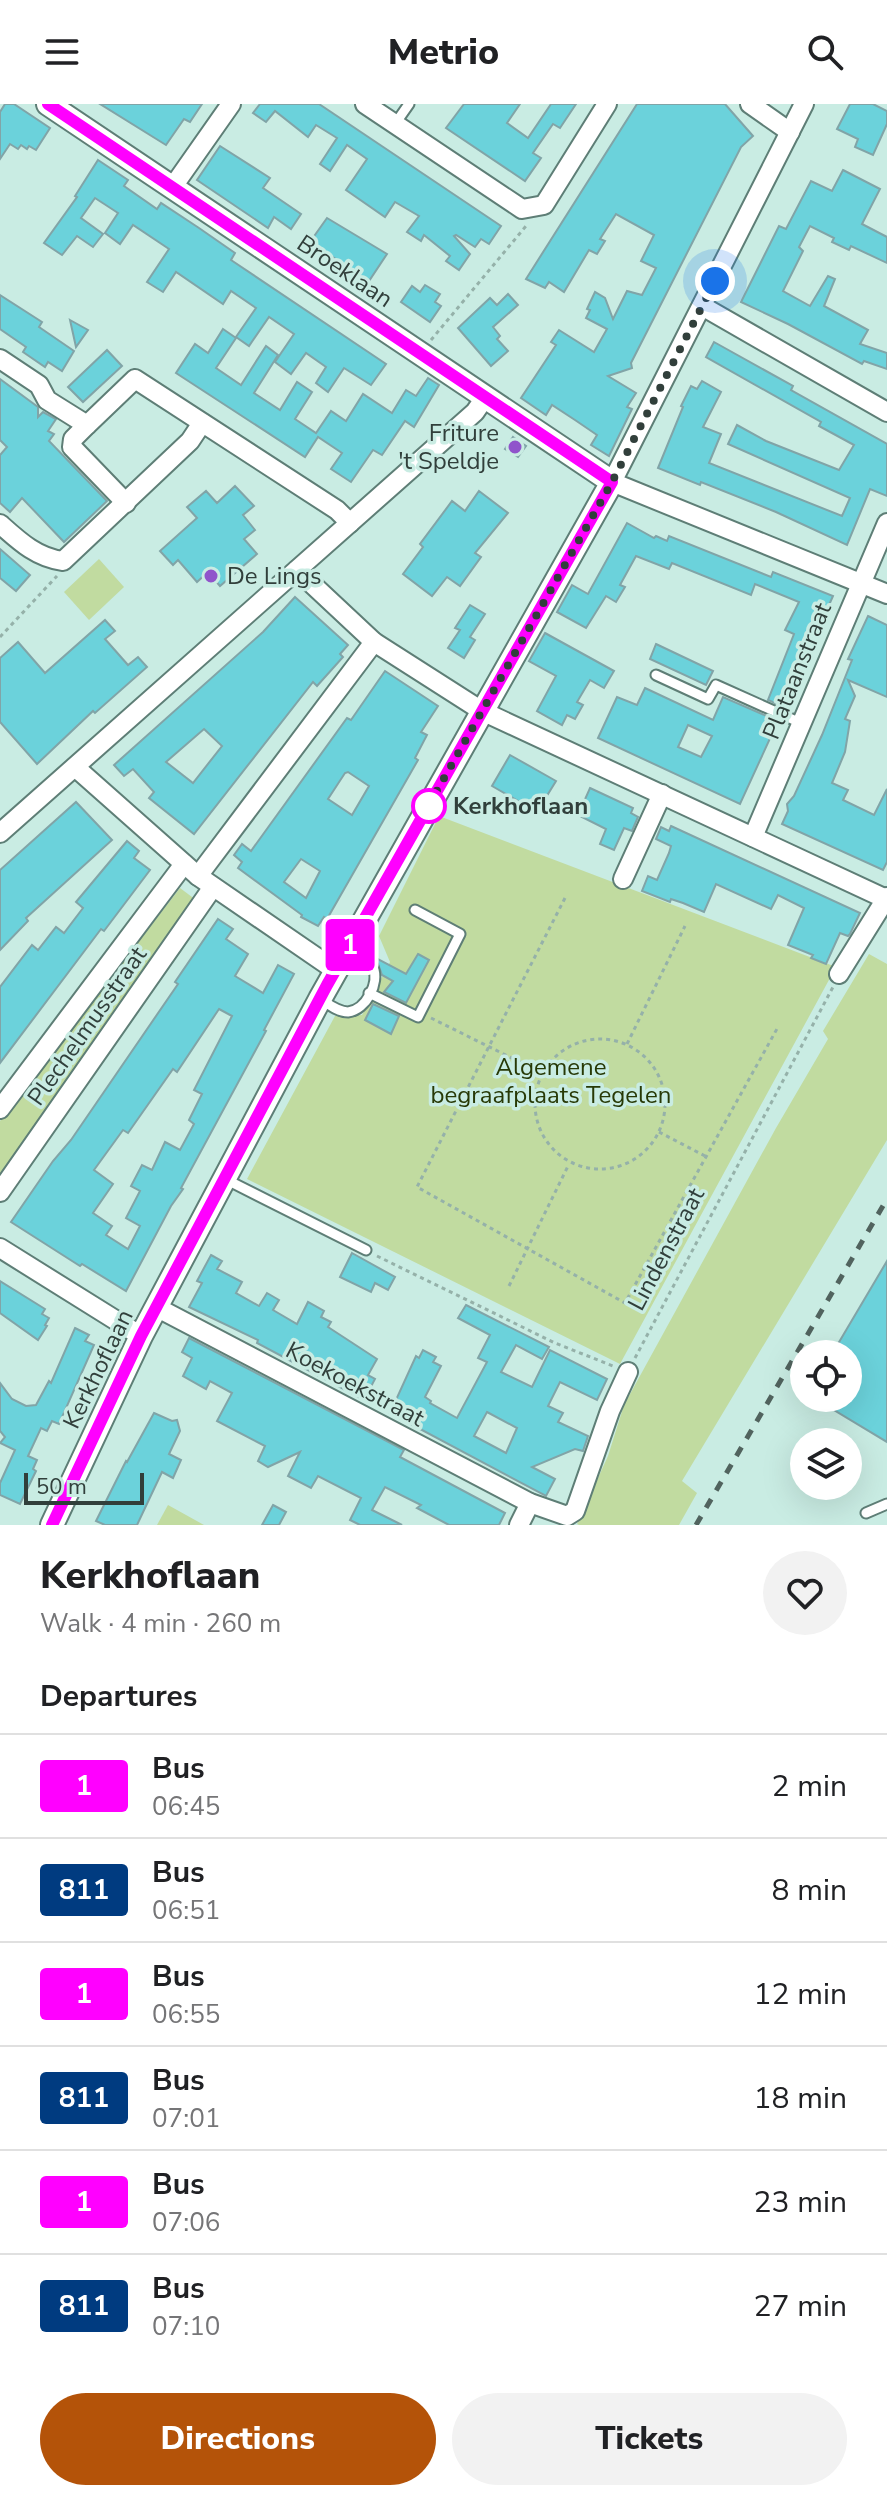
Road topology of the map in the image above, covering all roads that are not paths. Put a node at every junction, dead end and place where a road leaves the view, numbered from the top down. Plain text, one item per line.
1 (48, 104) edge
2 (231, 104) edge
3 (365, 104) edge
4 (409, 104) edge
5 (607, 104) edge
6 (750, 104) edge
7 (804, 104) edge
8 (395, 124) junction
9 (790, 132) junction
10 (172, 188) junction
11 (702, 306) junction
12 (0, 359) edge
13 (486, 396) junction
14 (887, 412) edge
15 (202, 423) junction
16 (87, 425) junction
17 (612, 482) junction
18 (126, 503) junction
19 (350, 523) junction
20 (887, 523) edge
21 (0, 524) edge
22 (297, 570) junction
23 (859, 582) junction
24 (887, 594) edge
25 (374, 642) junction
26 (656, 675) dead end
27 (482, 711) junction
28 (803, 724) junction
29 (75, 767) junction
30 (662, 794) junction
31 (0, 833) edge
32 (753, 837) junction
33 (198, 876) junction
34 (623, 879) dead end
35 (887, 898) edge
36 (415, 910) dead end
37 (348, 947) junction
38 (335, 970) junction
39 (839, 974) road end
40 (369, 993) junction
41 (320, 999) junction
42 (0, 1109) edge
43 (225, 1179) junction
44 (0, 1192) edge
45 (0, 1248) edge
46 (366, 1250) road end
47 (156, 1307) junction
48 (141, 1336) junction
49 (628, 1372) road end
50 (530, 1503) junction
51 (887, 1504) edge
52 (866, 1513) dead end
53 (52, 1525) edge
54 (519, 1525) edge

1 - 10 street, Broeklaan
2 - 10 street
3 - 8 street
4 - 8 lane
5 - 8 street
6 - 9 street
7 - 9 street
9 - 11 street
10 - 13 street, Broeklaan
11 - 14 street
11 - 17 street
12 - 16 street
13 - 17 street, Broeklaan
13 - 19 street
15 - 16 street
15 - 18 street
15 - 19 street
16 - 18 street
17 - 23 street
17 - 27 street, Kerkhoflaan
18 - 21 street
19 - 22 street
20 - 23 street, Plataanstraat
22 - 25 street
22 - 29 street
23 - 24 street
23 - 28 street, Plataanstraat
25 - 27 street
25 - 33 street, Plechelmusstraat
26 - 28 lane
27 - 30 street
27 - 37 street, Kerkhoflaan
28 - 32 street, Plataanstraat
29 - 31 street
29 - 33 street
30 - 32 street
30 - 34 street
32 - 35 street
33 - 38 street
33 - 42 street, Plechelmusstraat
33 - 44 street, Plechelmusstraat
35 - 39 street
36 - 40 lane
37 - 38 street, Kerkhoflaan
37 - 40 lane
38 - 41 street, Kerkhoflaan
40 - 41 lane
41 - 43 street, Kerkhoflaan
43 - 46 lane
43 - 47 street, Kerkhoflaan
45 - 48 street
47 - 48 street, Kerkhoflaan
47 - 50 street, Koekoekstraat
48 - 53 street, Kerkhoflaan
49 - 50 street
50 - 54 street
51 - 52 lane

